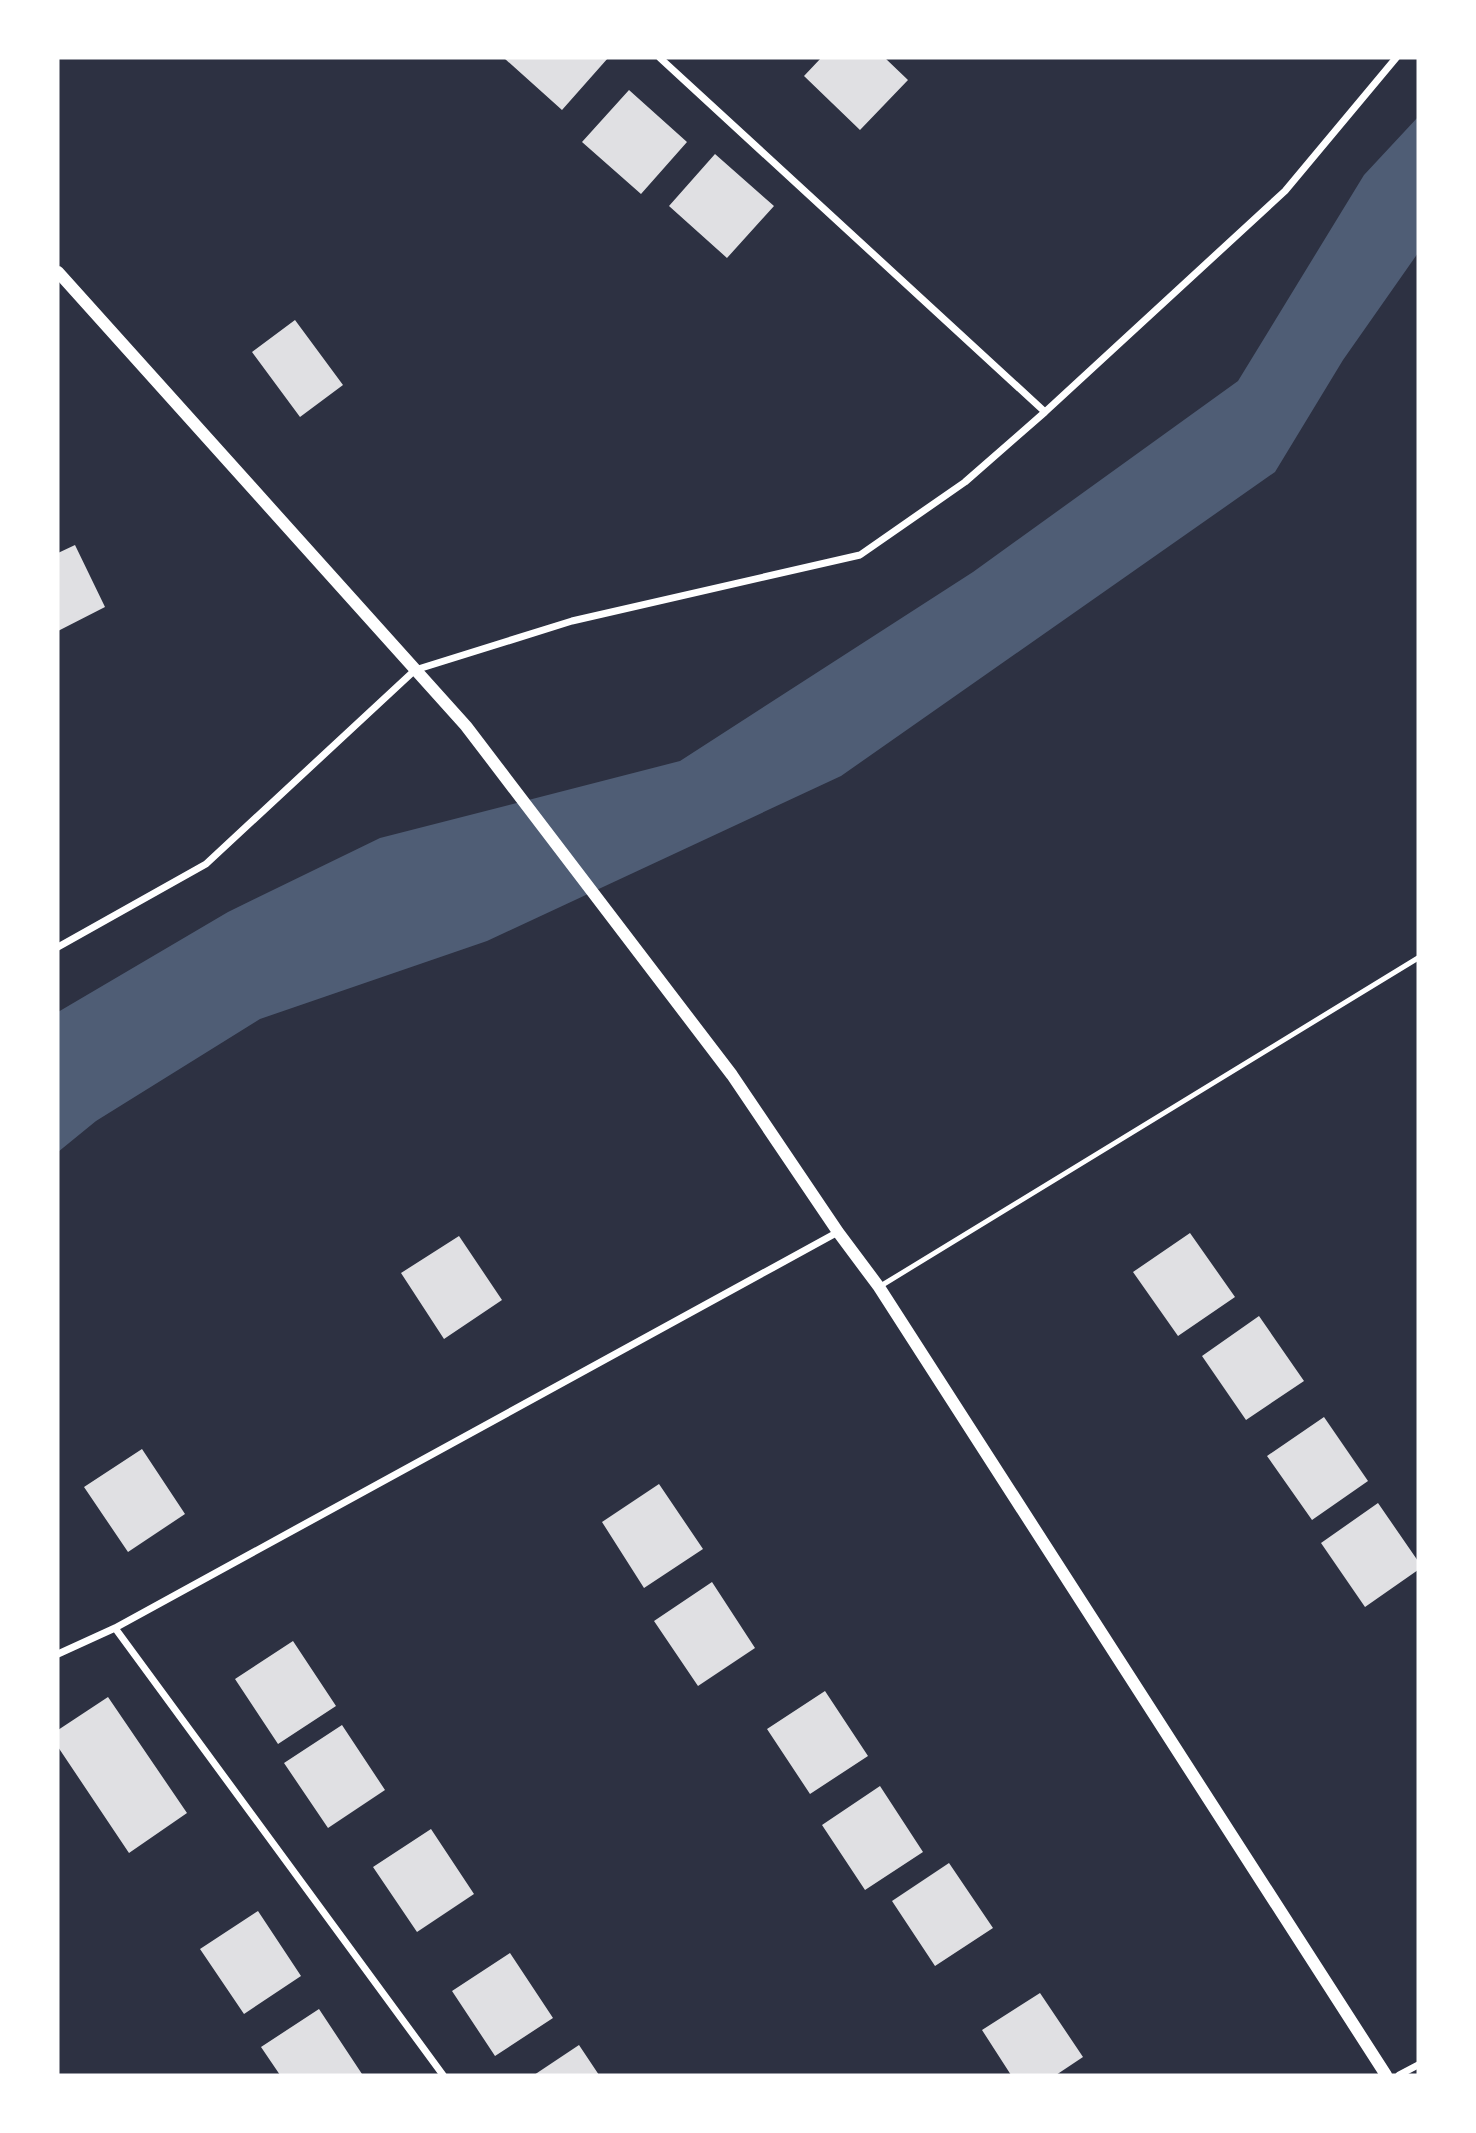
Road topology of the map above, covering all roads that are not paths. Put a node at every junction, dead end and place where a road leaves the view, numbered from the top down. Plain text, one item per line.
1 (660, 58) edge
2 (1396, 58) edge
3 (58, 272) edge
4 (1045, 412) junction
5 (415, 670) junction
6 (58, 947) edge
7 (1418, 958) edge
8 (838, 1232) junction
9 (879, 1287) junction
10 (115, 1628) junction
11 (58, 1654) edge
12 (1418, 2065) edge
13 (443, 2075) edge
14 (1387, 2075) edge
15 (1399, 2075) edge

1 - 4 street
2 - 4 street
3 - 5 street
4 - 5 street
5 - 6 street
5 - 8 street
7 - 9 lane
8 - 9 street
8 - 10 street
9 - 14 street
10 - 11 street
10 - 13 street
12 - 15 street

